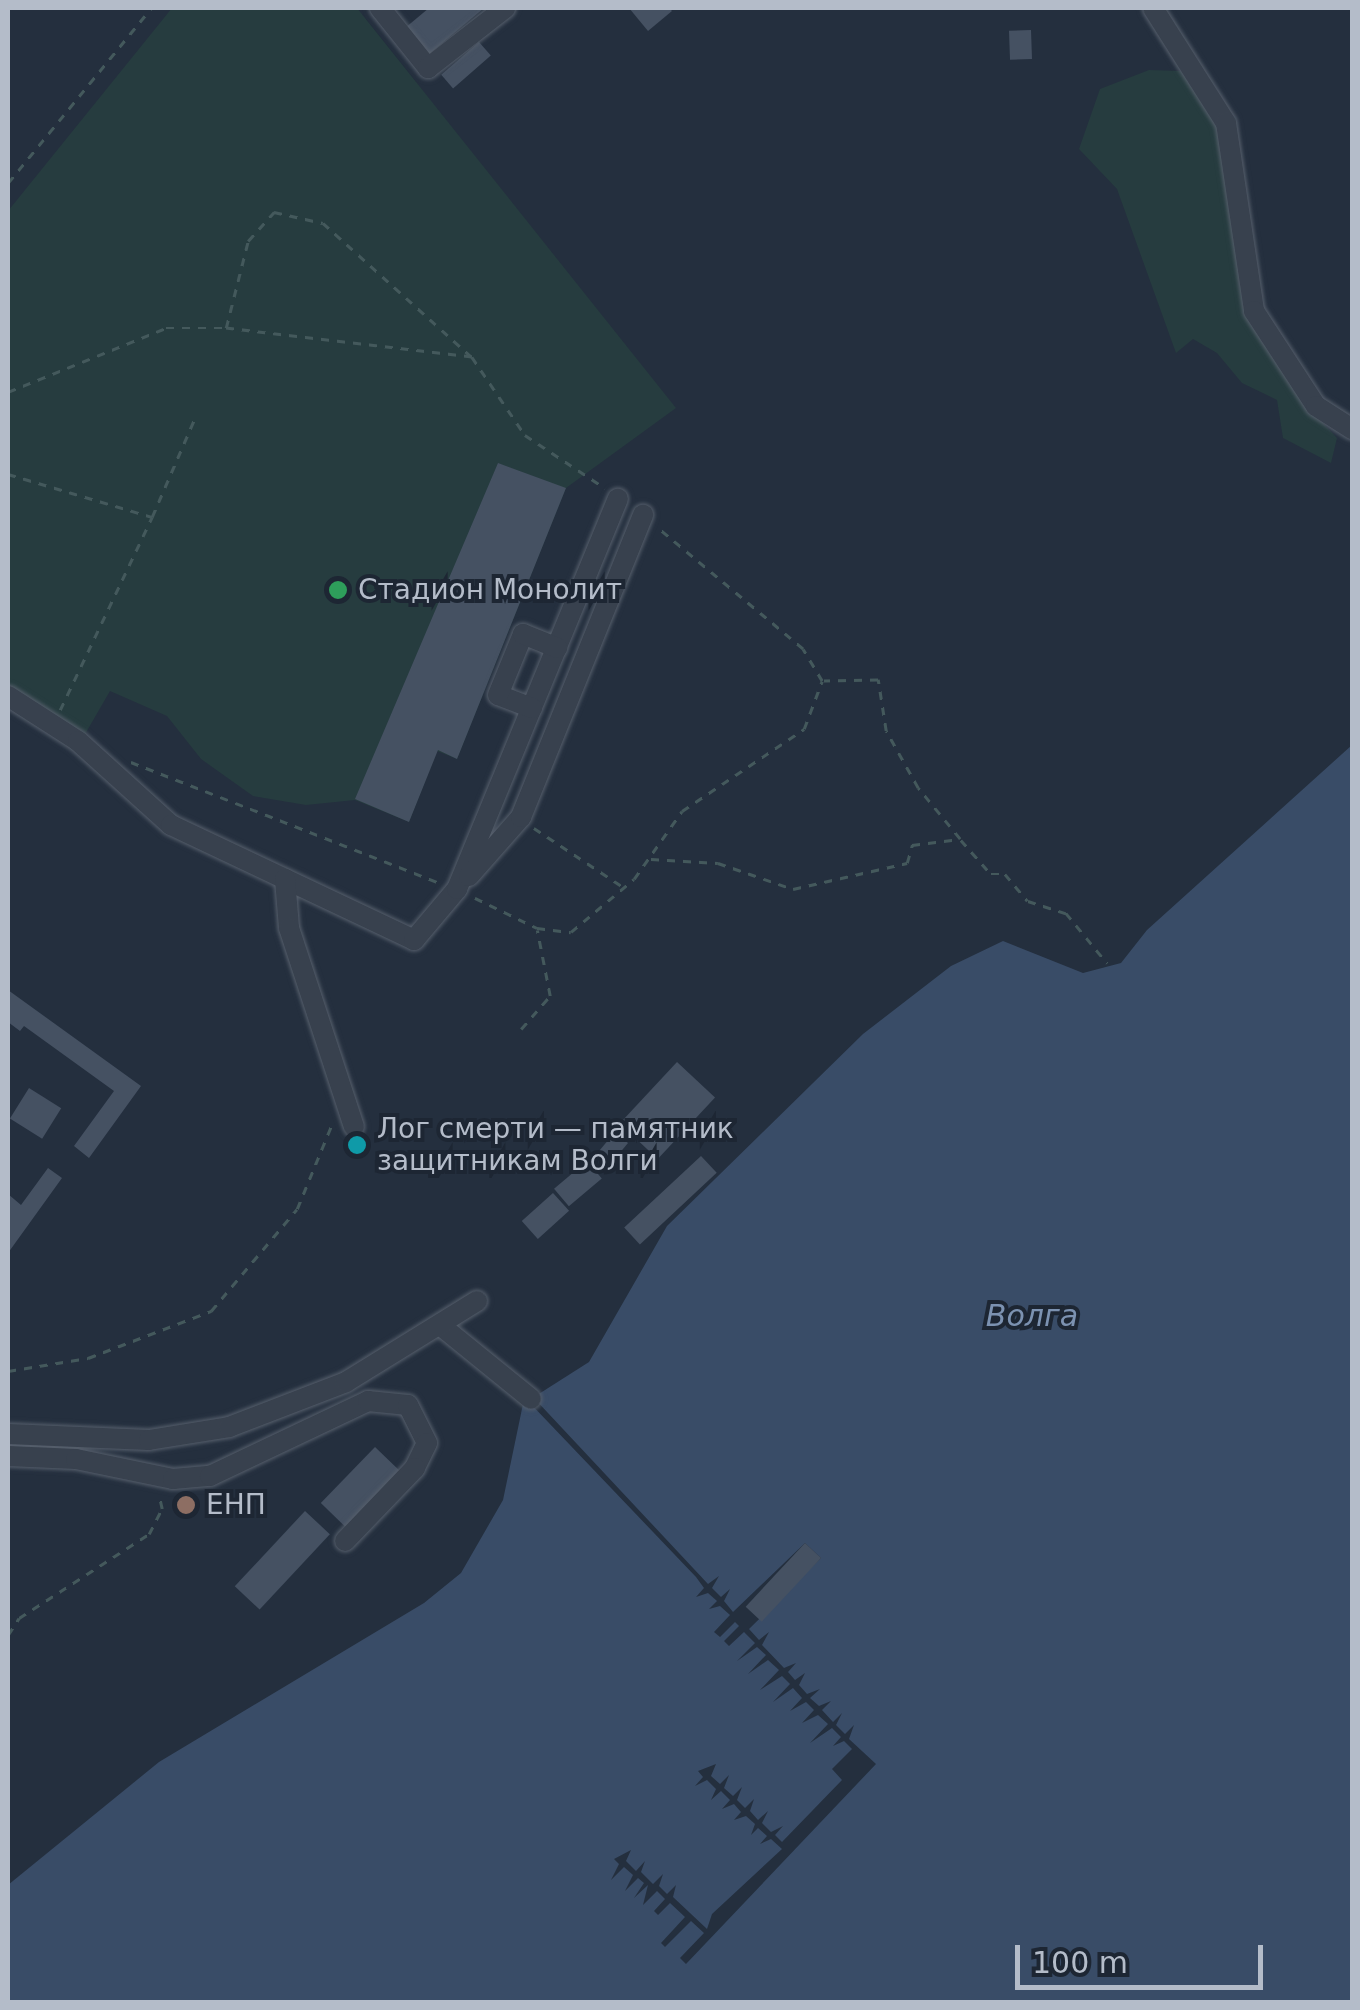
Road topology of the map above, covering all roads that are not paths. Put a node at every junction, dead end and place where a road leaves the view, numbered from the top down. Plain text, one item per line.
1 (380, 8) edge
2 (505, 8) edge
3 (1153, 8) edge
4 (1352, 429) edge
5 (618, 499) road end
6 (643, 515) road end
7 (557, 648) junction
8 (511, 664) junction
9 (545, 678) junction
10 (8, 696) edge
11 (532, 708) junction
12 (492, 806) junction
13 (522, 817) junction
14 (285, 879) junction
15 (458, 889) junction
16 (354, 1127) dead end
17 (478, 1302) dead end
18 (440, 1326) junction
19 (531, 1398) dead end
20 (8, 1434) edge
21 (8, 1456) edge
22 (345, 1541) dead end

1 - 2 street
3 - 4 street
5 - 7 street
6 - 13 street
7 - 8 street
7 - 9 street
8 - 9 street
8 - 11 street
9 - 11 street
10 - 14 street
11 - 12 street
12 - 13 street
12 - 15 street
13 - 15 street
14 - 15 street
14 - 16 street
17 - 18 street
18 - 19 street
18 - 20 street
21 - 22 street

